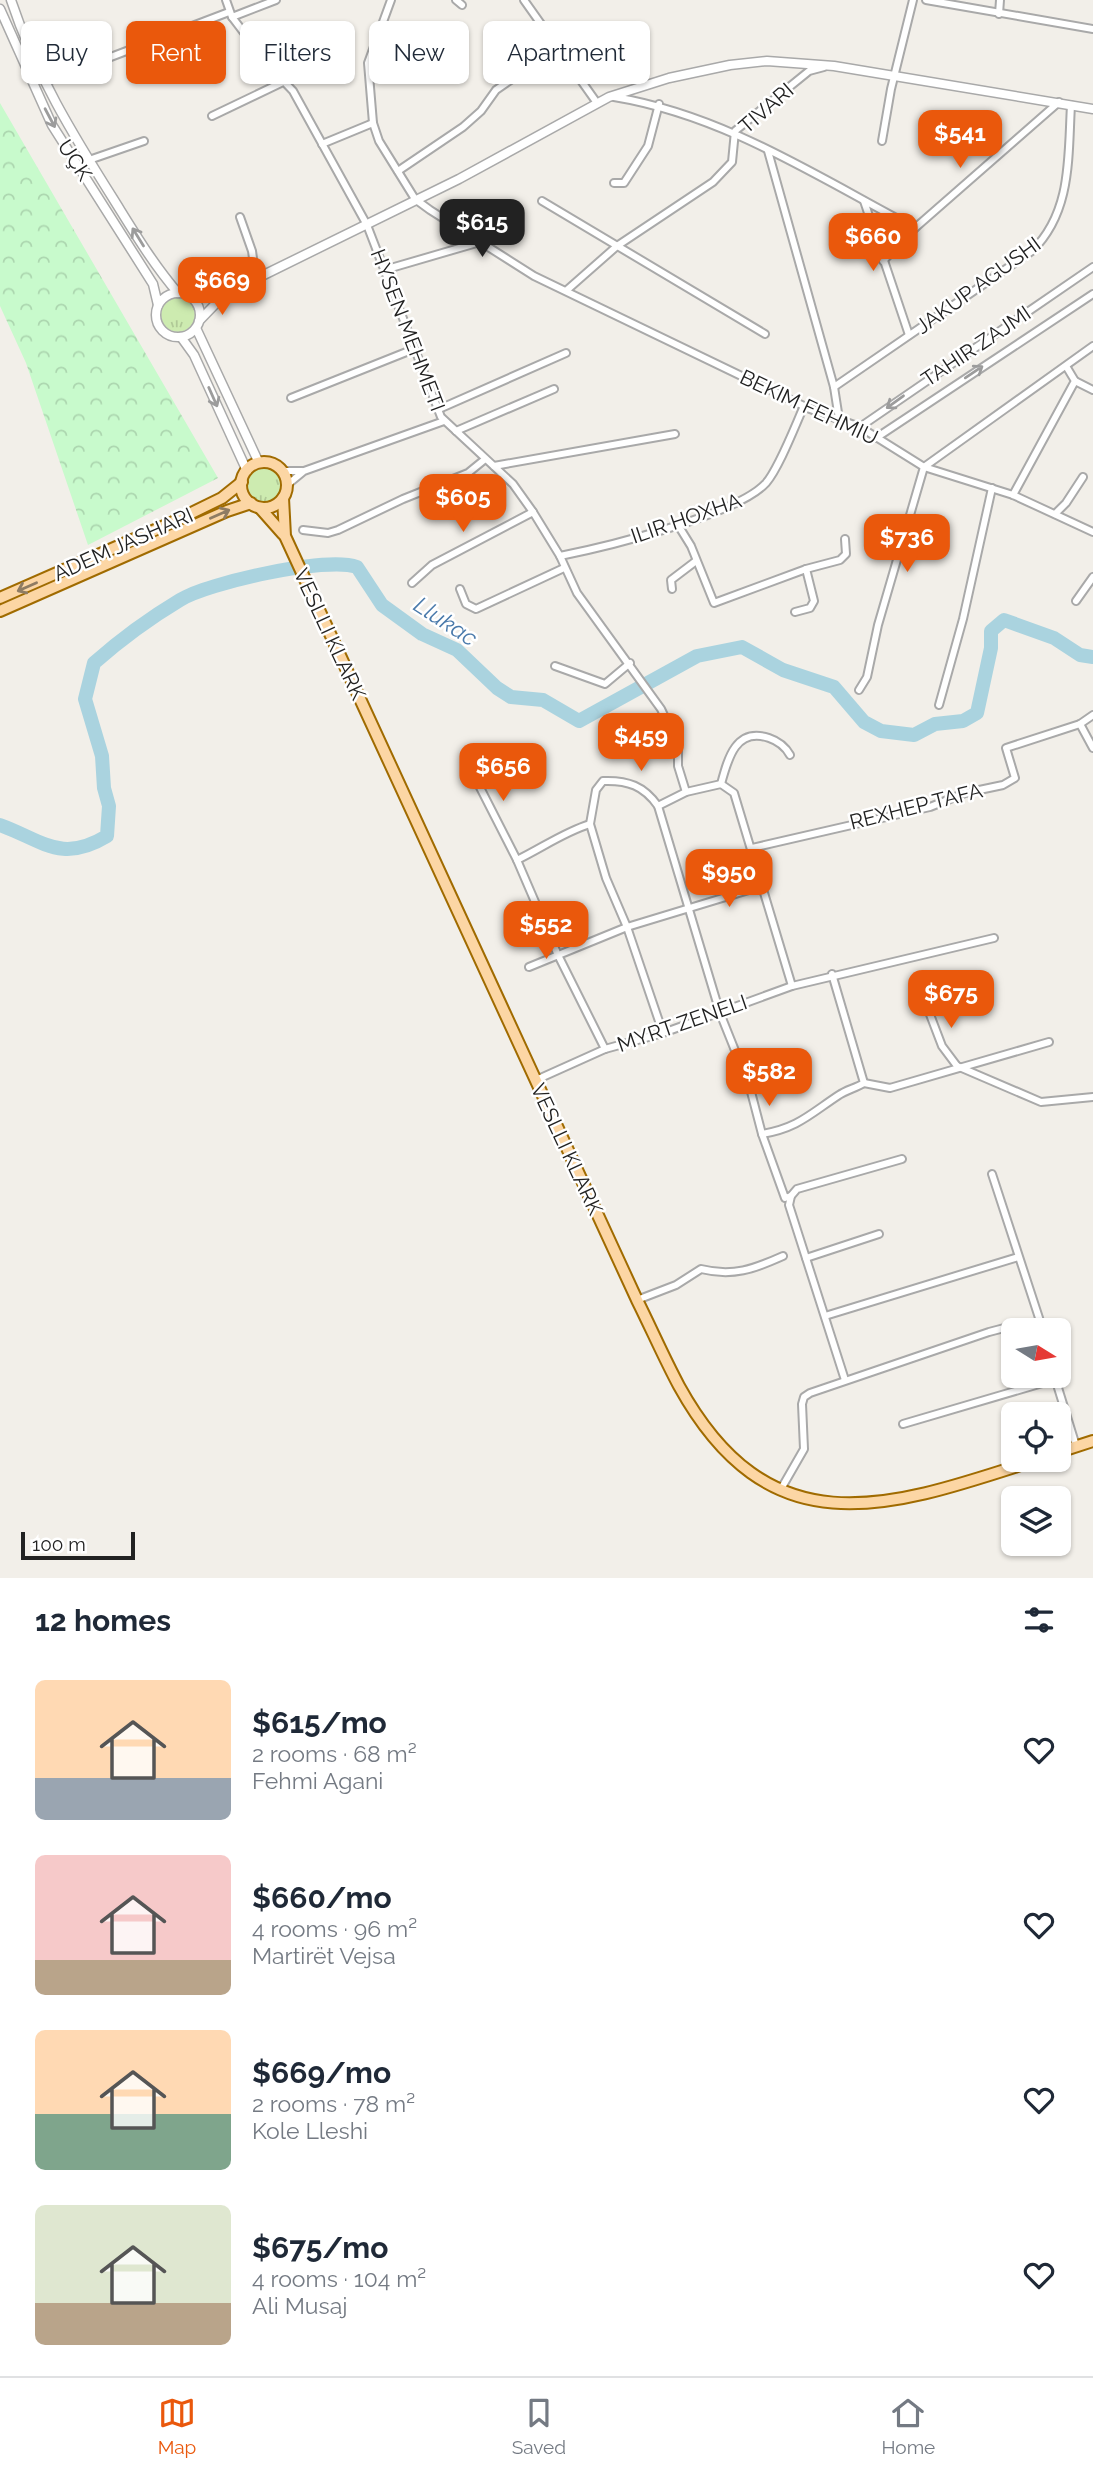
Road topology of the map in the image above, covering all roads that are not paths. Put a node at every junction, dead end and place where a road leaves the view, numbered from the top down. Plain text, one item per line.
1 (11, 0) edge
2 (226, 0) edge
3 (276, 0) edge
4 (391, 0) edge
5 (524, 0) edge
6 (913, 0) edge
7 (926, 0) edge
8 (1000, 0) edge
9 (0, 9) edge
10 (231, 14) junction
11 (999, 14) junction
12 (538, 21) edge
13 (21, 24) edge
14 (240, 26) edge
15 (1093, 29) edge
16 (112, 58) edge
17 (834, 66) junction
18 (894, 74) junction
19 (46, 84) edge
20 (279, 84) edge
21 (285, 84) edge
22 (505, 84) edge
23 (583, 84) edge
24 (609, 97) junction
25 (1059, 102) junction
26 (597, 103) junction
27 (659, 104) junction
28 (1071, 105) junction
29 (1093, 109) edge
30 (212, 116) dead end
31 (373, 123) junction
32 (735, 131) junction
33 (144, 141) dead end
34 (882, 141) dead end
35 (323, 144) junction
36 (768, 151) junction
37 (89, 160) junction
38 (398, 171) junction
39 (614, 183) dead end
40 (415, 199) junction
41 (542, 201) dead end
42 (864, 201) junction
43 (240, 217) dead end
44 (367, 225) junction
45 (915, 228) junction
46 (480, 242) junction
47 (617, 246) junction
48 (883, 261) junction
49 (1093, 267) edge
50 (384, 270) junction
51 (256, 280) junction
52 (567, 290) junction
53 (182, 293) junction
54 (225, 294) junction
55 (1093, 294) edge
56 (158, 305) junction
57 (197, 324) junction
58 (765, 334) dead end
59 (909, 335) junction
60 (181, 337) junction
61 (1093, 346) edge
62 (414, 349) junction
63 (566, 353) dead end
64 (1066, 366) junction
65 (1074, 381) junction
66 (834, 387) junction
67 (554, 389) dead end
68 (1093, 390) edge
69 (291, 398) dead end
70 (804, 406) junction
71 (439, 409) junction
72 (839, 419) junction
73 (444, 421) junction
74 (860, 427) junction
75 (456, 431) junction
76 (675, 435) dead end
77 (876, 438) junction
78 (484, 460) junction
79 (258, 463) junction
80 (494, 466) junction
81 (924, 467) junction
82 (247, 471) junction
83 (282, 471) junction
84 (304, 471) junction
85 (1083, 477) dead end
86 (242, 482) junction
87 (287, 485) junction
88 (992, 488) junction
89 (1013, 495) junction
90 (283, 498) junction
91 (255, 505) junction
92 (533, 512) junction
93 (1055, 514) junction
94 (678, 525) junction
95 (303, 530) dead end
96 (1093, 532) edge
97 (285, 536) junction
98 (845, 539) dead end
99 (560, 556) junction
100 (696, 561) junction
101 (564, 568) junction
102 (806, 569) junction
103 (1093, 577) edge
104 (412, 583) dead end
105 (460, 589) dead end
106 (671, 589) dead end
107 (0, 598) edge
108 (1076, 601) dead end
109 (0, 611) edge
110 (795, 612) dead end
111 (630, 663) junction
112 (555, 666) dead end
113 (859, 690) dead end
114 (939, 705) dead end
115 (1093, 715) edge
116 (1080, 724) junction
117 (1093, 748) edge
118 (790, 755) dead end
119 (465, 758) dead end
120 (721, 784) junction
121 (686, 792) junction
122 (658, 806) junction
123 (590, 824) junction
124 (752, 848) junction
125 (517, 860) junction
126 (762, 886) junction
127 (689, 906) junction
128 (627, 927) junction
129 (994, 938) dead end
130 (557, 953) junction
131 (529, 967) dead end
132 (832, 974) junction
133 (792, 986) junction
134 (926, 1004) dead end
135 (720, 1013) junction
136 (663, 1033) junction
137 (1049, 1042) dead end
138 (605, 1049) junction
139 (957, 1066) junction
140 (536, 1080) junction
141 (864, 1083) junction
142 (1093, 1097) edge
143 (762, 1134) junction
144 (902, 1158) dead end
145 (992, 1174) dead end
146 (791, 1196) junction
147 (879, 1234) dead end
148 (783, 1256) dead end
149 (1018, 1257) junction
150 (806, 1258) junction
151 (636, 1300) junction
152 (825, 1316) junction
153 (1039, 1318) edge
154 (1001, 1329) edge
155 (845, 1380) junction
156 (1019, 1388) edge
157 (1058, 1388) edge
158 (903, 1424) dead end
159 (1093, 1441) edge
160 (1076, 1446) junction
161 (1071, 1448) edge
162 (1001, 1472) edge
163 (780, 1491) junction

1 - 13 street, UÇK
2 - 10 street
3 - 10 street
4 - 31 street
5 - 12 street
6 - 18 street
7 - 11 street
8 - 11 street
9 -> 56 street, UÇK
10 - 14 street, HYSEN MEHMETI
10 - 16 street
11 - 15 street
17 - 18 street, TIVARI
17 - 24 street
17 - 32 street, TIVARI
18 - 25 street, TIVARI
18 - 34 street
19 - 37 street, UÇK
20 - 30 street
21 - 35 street, HYSEN MEHMETI
22 - 38 street
23 - 26 street
24 - 26 street
24 - 27 street
25 - 28 street, TIVARI
25 - 45 street
26 - 40 street
27 - 32 street
27 - 39 street
28 - 29 street, TIVARI
28 - 59 street, JAKUP AGUSHI
31 - 35 street
31 - 38 street
32 - 36 street
32 - 47 street, TIVARI
33 - 37 street, UÇK
35 - 44 street, HYSEN MEHMETI
36 - 42 street
36 - 66 street
53 -> 37 street, UÇK
38 - 40 street
40 - 44 street
40 - 46 street, BEKIM FEHMIU
41 - 47 street
42 - 45 street
42 - 48 street
43 - 51 street
44 - 50 street, HYSEN MEHMETI
44 - 51 street
45 - 48 street
46 - 50 street
46 - 52 street, BEKIM FEHMIU
47 - 52 street, TIVARI
47 - 58 street
48 - 59 street
49 -> 74 street, TAHIR ZAJMI
50 - 62 street, HYSEN MEHMETI
51 - 54 street
52 - 70 street, BEKIM FEHMIU
53 - 54 street
53 - 56 street
53 - 57 street, UÇK
54 - 57 street
77 -> 55 street, TAHIR ZAJMI
56 - 60 street, UÇK
57 - 60 street
57 - 79 street, UÇK
59 - 66 street, JAKUP AGUSHI
60 -> 82 street, UÇK
61 - 64 street
62 - 69 street
62 - 71 street, HYSEN MEHMETI
63 - 71 street
64 - 65 street
64 - 81 street
65 - 68 street
65 - 89 street
66 - 72 street
67 - 75 street, HYSEN MEHMETI
70 - 72 street, BEKIM FEHMIU
70 - 94 street, ILIR HOXHA
71 - 73 street, HYSEN MEHMETI
72 - 74 street, BEKIM FEHMIU
73 - 75 street, HYSEN MEHMETI
73 - 84 street
74 - 77 street, BEKIM FEHMIU
75 - 78 street, HYSEN MEHMETI
76 - 80 street
77 - 81 street, BEKIM FEHMIU
78 - 80 street, HYSEN MEHMETI
78 - 95 street
79 - 82 main road
79 - 83 main road
80 - 92 street, HYSEN MEHMETI
81 - 88 street, BEKIM FEHMIU
81 - 113 street
82 - 86 main road
83 - 84 street
83 - 87 main road
84 - 87 street
85 - 93 street
86 - 91 main road
86 -> 107 main road, ADEM JASHARI
87 - 90 main road
88 - 89 street, BEKIM FEHMIU
88 - 114 street
89 - 93 street, BEKIM FEHMIU
90 - 91 main road
90 - 97 main road, VESLLI KLARK
91 - 97 main road, VESLLI KLARK
109 -> 91 main road
92 - 99 street, HYSEN MEHMETI
92 - 104 street
93 - 96 street, BEKIM FEHMIU
94 - 99 street, ILIR HOXHA
94 - 100 street
97 - 140 main road, VESLLI KLARK
98 - 102 street
99 - 101 street, HYSEN MEHMETI
100 - 102 street
100 - 106 street
101 - 105 street
101 - 111 street, HYSEN MEHMETI
102 - 110 street
103 - 108 street
111 - 112 street
111 - 121 street, HYSEN MEHMETI
115 - 116 street, REXHEP TAFA
116 - 117 street
116 - 124 street, REXHEP TAFA
118 - 120 street
119 - 125 street
120 - 121 street
120 - 124 street
121 - 122 street
122 - 123 street
122 - 127 street
123 - 125 street
123 - 128 street
124 - 126 street
125 - 130 street
126 - 127 street
126 - 133 street
127 - 128 street
127 - 135 street
128 - 130 street
128 - 136 street
129 - 132 street, MYRT ZENELI
130 - 131 street
130 - 138 street
132 - 133 street, MYRT ZENELI
132 - 141 street
133 - 135 street, MYRT ZENELI
134 - 139 street
135 - 136 street, MYRT ZENELI
135 - 143 street
136 - 138 street, MYRT ZENELI
137 - 139 street
138 - 140 street, MYRT ZENELI
139 - 141 street
139 - 142 street
140 - 151 main road, VESLLI KLARK
141 - 143 street
143 - 146 street
144 - 146 street
145 - 149 street
146 - 150 street
147 - 150 street
148 - 151 street
149 - 152 street
149 - 153 street
150 - 152 street
151 - 163 main road, VESLLI KLARK
152 - 155 street
154 - 155 street
155 - 163 street
156 - 158 street
157 - 160 street
159 - 160 main road
160 - 161 main road
162 - 163 main road, VESLLI KLARK

